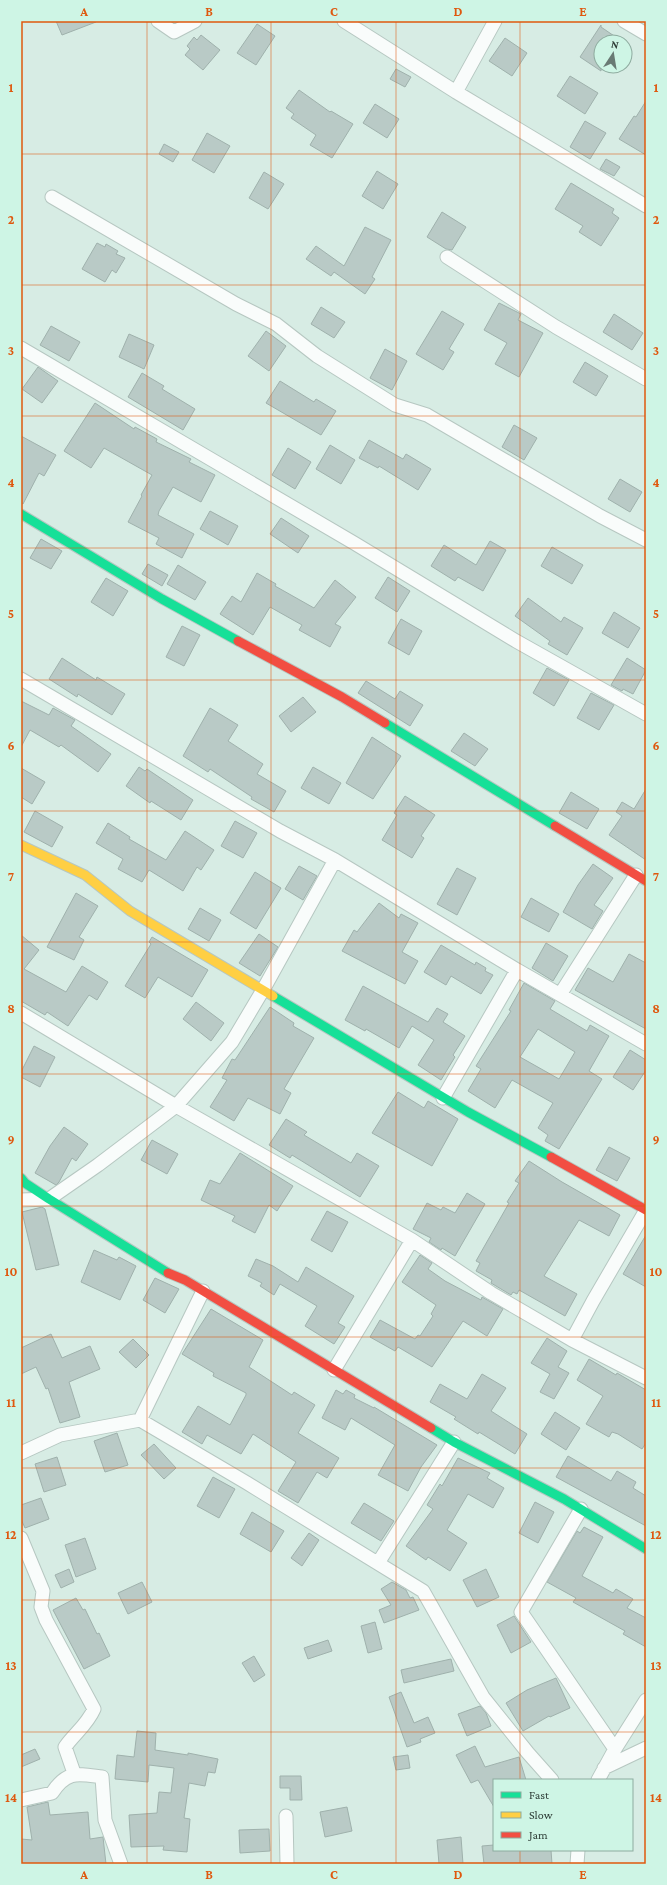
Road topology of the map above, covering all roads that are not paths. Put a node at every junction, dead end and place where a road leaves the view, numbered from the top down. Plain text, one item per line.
1 (158, 21) edge
2 (195, 21) edge
3 (344, 21) edge
4 (495, 21) edge
5 (624, 21) edge
6 (646, 34) edge
7 (456, 92) junction
8 (52, 197) dead end
9 (646, 206) edge
10 (447, 258) dead end
11 (21, 348) edge
12 (646, 379) edge
13 (21, 514) edge
14 (646, 540) edge
15 (21, 679) edge
16 (646, 714) edge
17 (21, 845) edge
18 (335, 860) junction
19 (641, 878) edge
20 (517, 970) junction
21 (263, 990) junction
22 (561, 993) junction
23 (25, 1017) edge
24 (646, 1044) edge
25 (443, 1098) junction
26 (176, 1106) junction
27 (21, 1178) edge
28 (49, 1199) junction
29 (21, 1200) edge
30 (646, 1210) edge
31 (412, 1240) junction
32 (203, 1290) junction
33 (572, 1340) junction
34 (334, 1370) junction
35 (646, 1378) edge
36 (140, 1420) junction
37 (454, 1442) junction
38 (21, 1453) edge
39 (581, 1510) junction
40 (21, 1538) edge
41 (646, 1549) edge
42 (378, 1563) junction
43 (646, 1700) edge
44 (646, 1748) edge
45 (615, 1749) junction
46 (604, 1768) junction
47 (74, 1773) junction
48 (551, 1779) edge
49 (598, 1779) edge
50 (21, 1800) edge
51 (286, 1816) dead end
52 (578, 1851) edge
53 (121, 1864) edge
54 (287, 1864) edge
55 (577, 1864) edge

1 - 2 street
3 - 7 street
4 - 7 street
5 - 6 street
7 - 9 street
8 - 14 street
10 - 12 street
11 - 16 street
13 - 19 street
15 - 18 street
17 - 21 street
18 - 20 street
18 - 21 street
19 - 22 street
20 - 22 street
20 - 25 street
21 - 25 street
21 - 26 street
22 - 24 street
23 - 26 street
25 - 30 street
26 - 28 street
26 - 31 street
27 - 28 street
28 - 29 street
28 - 32 street
30 - 33 street
31 - 33 street
31 - 34 street
32 - 34 street
32 - 36 street
33 - 35 street
34 - 37 street
36 - 38 street
36 - 42 street
37 - 39 street
37 - 42 street
39 - 41 street
39 - 45 street
40 - 47 street
42 - 48 street
43 - 45 street
44 - 46 street
45 - 46 street
46 - 49 street
47 - 50 street
47 - 53 street
51 - 54 street
52 - 55 street

